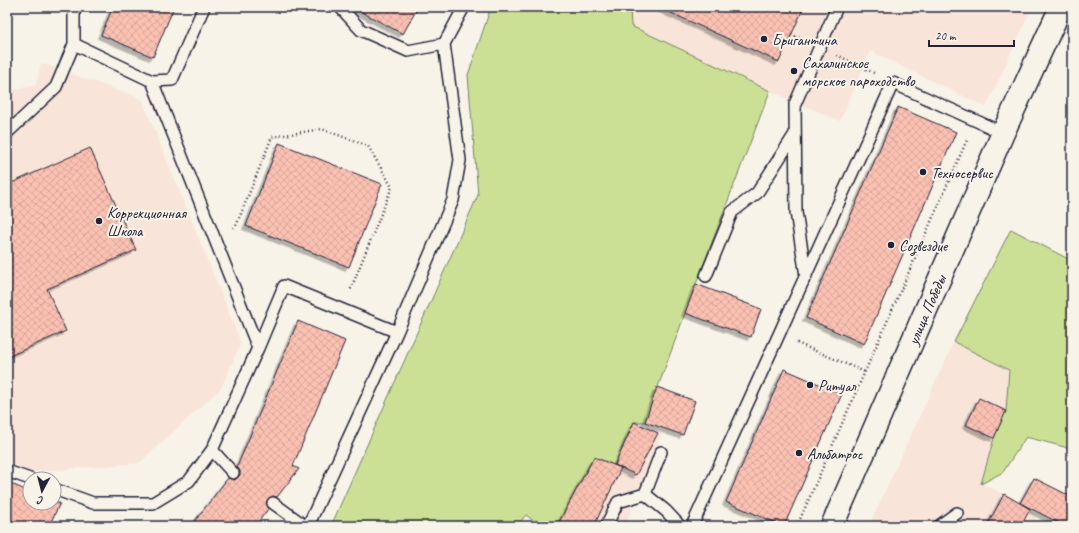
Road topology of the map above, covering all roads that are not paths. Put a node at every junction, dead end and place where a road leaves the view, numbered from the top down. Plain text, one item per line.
1 (74, 7) edge
2 (204, 7) edge
3 (340, 7) edge
4 (464, 7) edge
5 (837, 7) edge
6 (1061, 7) edge
7 (74, 44) junction
8 (444, 44) junction
9 (152, 81) junction
10 (7, 133) edge
11 (1003, 133) junction
12 (795, 134) junction
13 (706, 276) dead end
14 (806, 276) junction
15 (397, 332) junction
16 (258, 348) junction
17 (212, 450) junction
18 (661, 452) dead end
19 (7, 470) edge
20 (233, 473) dead end
21 (22, 476) edge
22 (62, 492) edge
23 (644, 494) junction
24 (273, 503) dead end
25 (957, 513) dead end
26 (306, 526) edge
27 (606, 526) edge
28 (680, 526) edge
29 (692, 526) edge
30 (832, 526) edge
31 (939, 526) edge

1 - 7 lane
2 - 9 lane
3 - 8 lane
4 - 8 lane
5 - 12 lane
6 - 11 main road, улица Победы
7 - 9 lane
7 - 10 lane
8 - 15 lane
9 - 16 lane
11 - 14 lane
11 - 30 main road, улица Победы
12 - 13 lane
12 - 14 lane
14 - 29 lane
15 - 16 lane
15 - 26 lane
16 - 17 lane
17 - 20 lane
17 - 22 lane
18 - 23 lane
19 - 21 lane
23 - 27 lane
23 - 28 lane
24 - 26 lane
25 - 31 lane

